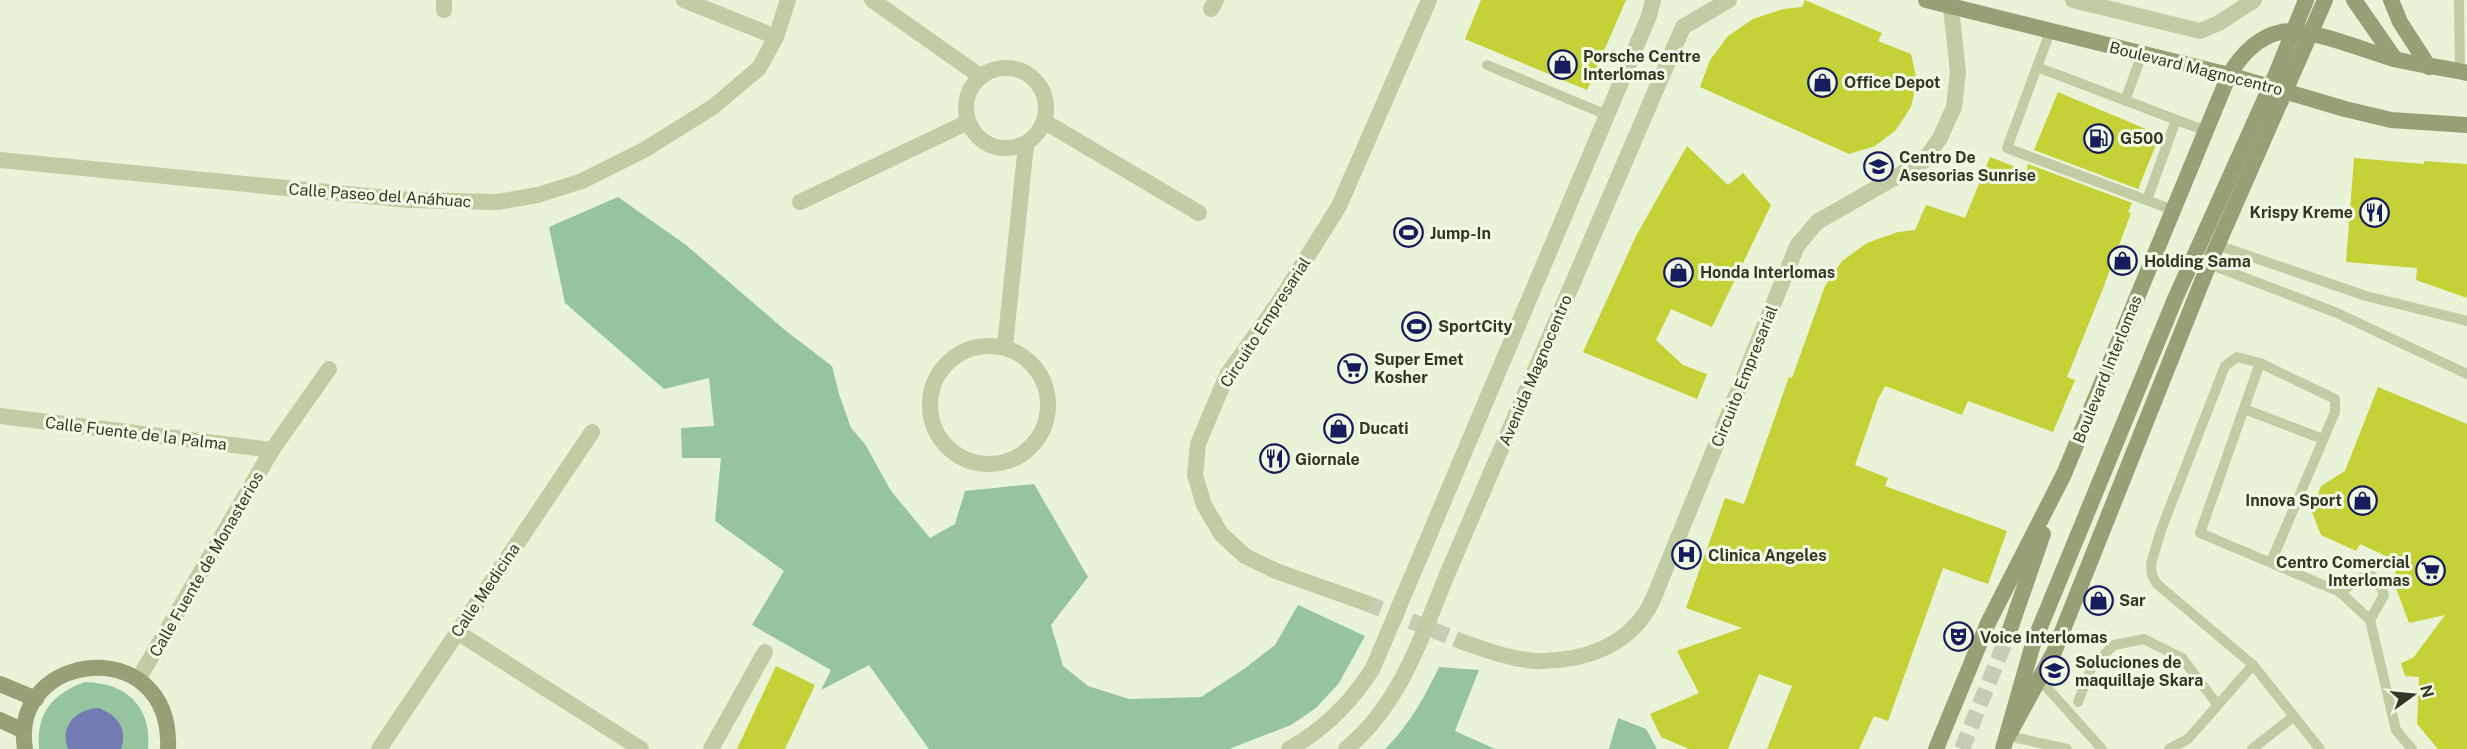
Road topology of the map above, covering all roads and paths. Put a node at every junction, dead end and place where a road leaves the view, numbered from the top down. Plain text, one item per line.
1 (684, 0) edge
2 (788, 0) edge
3 (872, 0) edge
4 (1429, 0) edge
5 (1653, 0) edge
6 (1729, 0) edge
7 (1926, 0) edge
8 (2073, 0) edge
9 (2254, 0) edge
10 (2306, 0) edge
11 (2325, 0) edge
12 (2354, 0) edge
13 (2391, 0) edge
14 (2459, 0) edge
15 (1951, 8) junction
16 (2050, 32) junction
17 (2311, 34) junction
18 (776, 37) junction
19 (2142, 54) junction
20 (2395, 59) junction
21 (1487, 65) dead end
22 (2037, 67) junction
23 (2429, 67) junction
24 (2464, 72) edge
25 (2229, 75) junction
26 (980, 76) junction
27 (2286, 91) junction
28 (2125, 100) junction
29 (1607, 116) junction
30 (2176, 120) junction
31 (968, 122) junction
32 (1045, 122) junction
33 (2467, 125) edge
34 (2206, 130) junction
35 (1026, 145) junction
36 (0, 160) edge
37 (2147, 200) junction
38 (800, 202) dead end
39 (2173, 210) junction
40 (1199, 213) dead end
41 (2217, 245) junction
42 (2209, 264) junction
43 (2467, 321) edge
44 (1005, 346) junction
45 (2260, 363) junction
46 (330, 369) dead end
47 (2467, 374) edge
48 (2244, 409) junction
49 (0, 416) edge
50 (592, 432) dead end
51 (2323, 439) junction
52 (272, 450) junction
53 (2064, 474) junction
54 (2271, 562) junction
55 (2340, 592) junction
56 (1366, 603) tunnel mouth
57 (2370, 620) junction
58 (457, 632) junction
59 (2009, 632) tunnel mouth
60 (1462, 642) tunnel mouth
61 (765, 652) dead end
62 (2253, 665) junction
63 (139, 678) junction
64 (2040, 680) junction
65 (0, 684) edge
66 (36, 699) junction
67 (2078, 702) dead end
68 (2217, 704) junction
69 (2293, 717) junction
70 (0, 720) edge
71 (24, 731) junction
72 (2006, 742) edge
73 (25, 749) edge
74 (168, 749) edge
75 (380, 749) edge
76 (641, 749) edge
77 (711, 749) edge
78 (1289, 749) edge
79 (1346, 749) edge
80 (1936, 749) edge
81 (2067, 749) edge
82 (2102, 749) edge
83 (2169, 749) edge
84 (2252, 749) edge
85 (2320, 749) edge
86 (2412, 749) edge

1 - 18 street
2 - 18 street, Calle Paseo del Anáhuac
3 - 26 street
4 - 56 street, Circuito Empresarial
5 - 29 street, Avenida Magnocentro
6 - 79 street, Avenida Magnocentro
7 - 15 main road, Boulevard Magnocentro
8 - 9 street
10 - 72 main road, bridge
11 - 17 main road
12 - 20 main road
13 - 23 main road
14 - 24 lane
15 - 16 main road, Boulevard Magnocentro
15 - 60 street, Circuito Empresarial
16 - 19 main road, Boulevard Magnocentro
16 - 22 lane
17 - 20 main road
17 - 25 main road, Boulevard Interlomas
17 - 27 main road
18 - 36 street, Calle Paseo del Anáhuac
19 - 25 main road, Boulevard Magnocentro
19 - 28 lane
20 - 23 main road
21 - 29 lane
22 - 28 lane
22 - 37 lane
23 - 24 main road
25 - 27 main road, Boulevard Magnocentro
25 - 34 main road, Boulevard Interlomas
26 - 31 street
26 - 32 street
27 - 33 main road, Boulevard Magnocentro
27 - 41 main road
28 - 30 lane
29 - 78 street, Avenida Magnocentro
30 - 34 lane
30 - 37 lane
31 - 35 street
31 - 38 street
32 - 35 street
32 - 40 street
34 - 39 main road, Boulevard Interlomas
35 - 44 street
37 - 39 lane
39 - 53 main road, Boulevard Interlomas
41 - 42 main road
41 - 43 lane
42 - 47 lane
42 - 64 main road
44 - 44 street
45 - 48 lane
45 - 51 lane
45 - 62 lane
46 - 52 street, Calle Fuente de Monasterios
48 - 51 lane
48 - 54 lane
49 - 52 street, Calle Fuente de la Palma
50 - 58 street, Calle Medicina
51 - 54 lane
52 - 63 street, Calle Fuente de Monasterios
53 - 59 main road
53 - 80 main road, Boulevard Interlomas
54 - 55 lane
55 - 57 lane
55 - 57 lane
57 - 86 lane
58 - 75 street, Calle Medicina
58 - 76 street
61 - 77 street
62 - 68 lane
62 - 69 lane
63 - 66 main road
63 - 74 main road
64 - 72 main road
64 - 82 lane
65 - 66 main road
66 - 71 main road
67 - 68 lane
68 - 83 lane
69 - 84 lane
69 - 85 lane
70 - 71 main road
71 - 73 main road
72 - 81 lane

